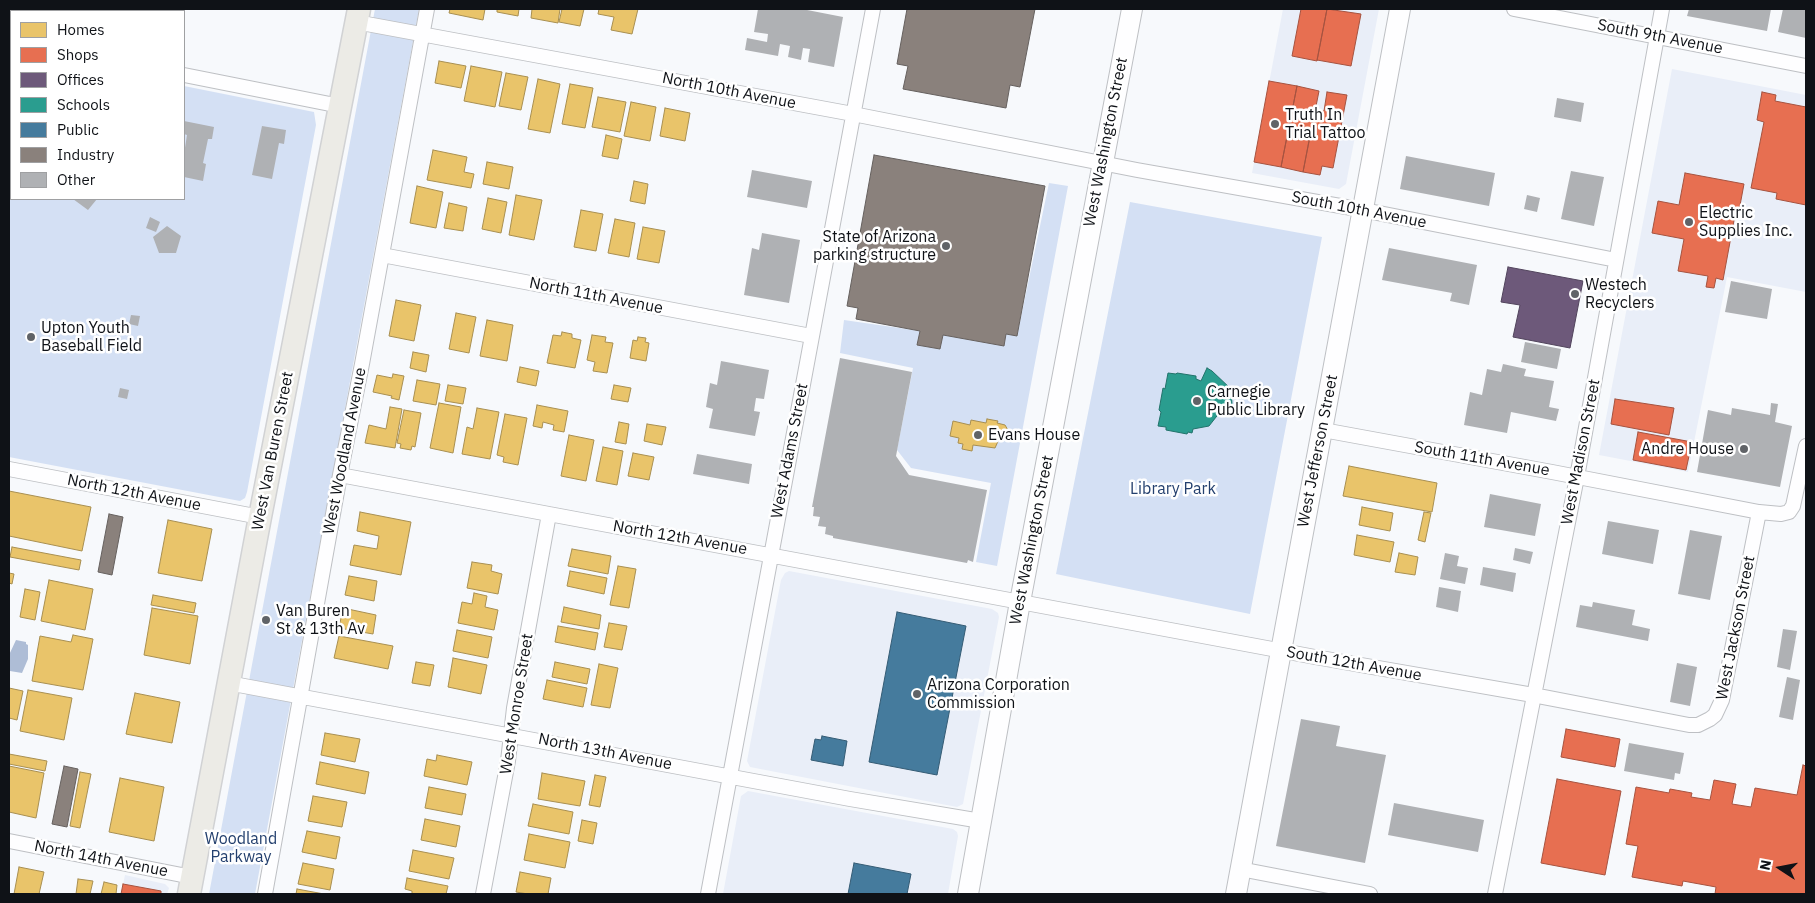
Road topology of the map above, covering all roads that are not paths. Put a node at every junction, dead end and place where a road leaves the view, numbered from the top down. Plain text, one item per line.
1 (427, 9) edge
2 (873, 9) edge
3 (1132, 9) edge
4 (1400, 9) edge
5 (1514, 9) edge
6 (1662, 9) edge
7 (357, 15) edge
8 (422, 34) junction
9 (1657, 36) junction
10 (1806, 66) edge
11 (185, 75) edge
12 (340, 106) junction
13 (853, 114) junction
14 (1102, 163) junction
15 (1363, 210) junction
16 (382, 255) junction
17 (1616, 260) junction
18 (811, 336) junction
19 (1322, 430) junction
20 (1806, 446) edge
21 (9, 469) edge
22 (340, 474) junction
23 (1577, 477) junction
24 (1759, 512) junction
25 (549, 514) junction
26 (260, 516) junction
27 (771, 555) junction
28 (1020, 602) junction
29 (1280, 650) junction
30 (228, 683) junction
31 (300, 695) junction
32 (1533, 696) junction
33 (1689, 725) joint
34 (511, 735) junction
35 (730, 776) junction
36 (981, 822) junction
37 (9, 841) edge
38 (1240, 869) junction
39 (191, 885) edge
40 (265, 894) edge
41 (483, 894) edge
42 (708, 894) edge
43 (968, 894) edge
44 (1236, 894) edge
45 (1370, 894) edge
46 (1496, 894) edge

1 - 8 street, West Woodland Avenue
2 - 13 street, West Adams Street
3 - 14 main road, West Washington Street
4 - 15 main road, West Jefferson Street
5 - 9 street, South 9th Avenue
6 - 9 street, West Madison Street
7 - 8 street, North 10th Avenue
7 - 12 main road, West Van Buren Street
8 - 13 street, North 10th Avenue
8 - 16 street, West Woodland Avenue
9 - 10 street, South 9th Avenue
9 - 17 street, West Madison Street
11 - 12 street
12 - 26 main road, West Van Buren Street
13 - 14 street, North 10th Avenue
13 - 18 street, West Adams Street
14 - 15 street, South 10th Avenue
14 - 28 main road, West Washington Street
15 - 17 street, South 10th Avenue
15 - 19 main road, West Jefferson Street
16 - 18 street, North 11th Avenue
16 - 22 street, West Woodland Avenue
17 - 23 street, West Madison Street
18 - 27 street, West Adams Street
19 - 23 street, South 11th Avenue
19 - 29 main road, West Jefferson Street
20 - 24 street, South 11th Avenue
21 - 26 street, North 12th Avenue
22 - 25 street, North 12th Avenue
22 - 31 street, West Woodland Avenue
23 - 24 street, South 11th Avenue
23 - 32 street, West Madison Street
24 - 33 street, West Jackson Street
25 - 27 street, North 12th Avenue
25 - 34 street, West Monroe Street
26 - 30 main road, West Van Buren Street
27 - 28 street, North 12th Avenue
27 - 35 street, West Adams Street
28 - 29 street, South 12th Avenue
28 - 36 main road, West Washington Street
29 - 32 street, South 12th Avenue
29 - 38 main road, West Jefferson Street
30 - 31 street, North 13th Avenue
30 - 39 main road, West Van Buren Street
31 - 34 street, North 13th Avenue
31 - 40 street, West Woodland Avenue
32 - 33 street, South 12th Avenue
32 - 46 street, West Madison Street
34 - 35 street, North 13th Avenue
34 - 41 street, West Monroe Street
35 - 36 street, North 13th Avenue
35 - 42 street, West Adams Street
36 - 43 main road, West Washington Street
37 - 39 street, North 14th Avenue
38 - 44 main road, West Jefferson Street
38 - 45 street

